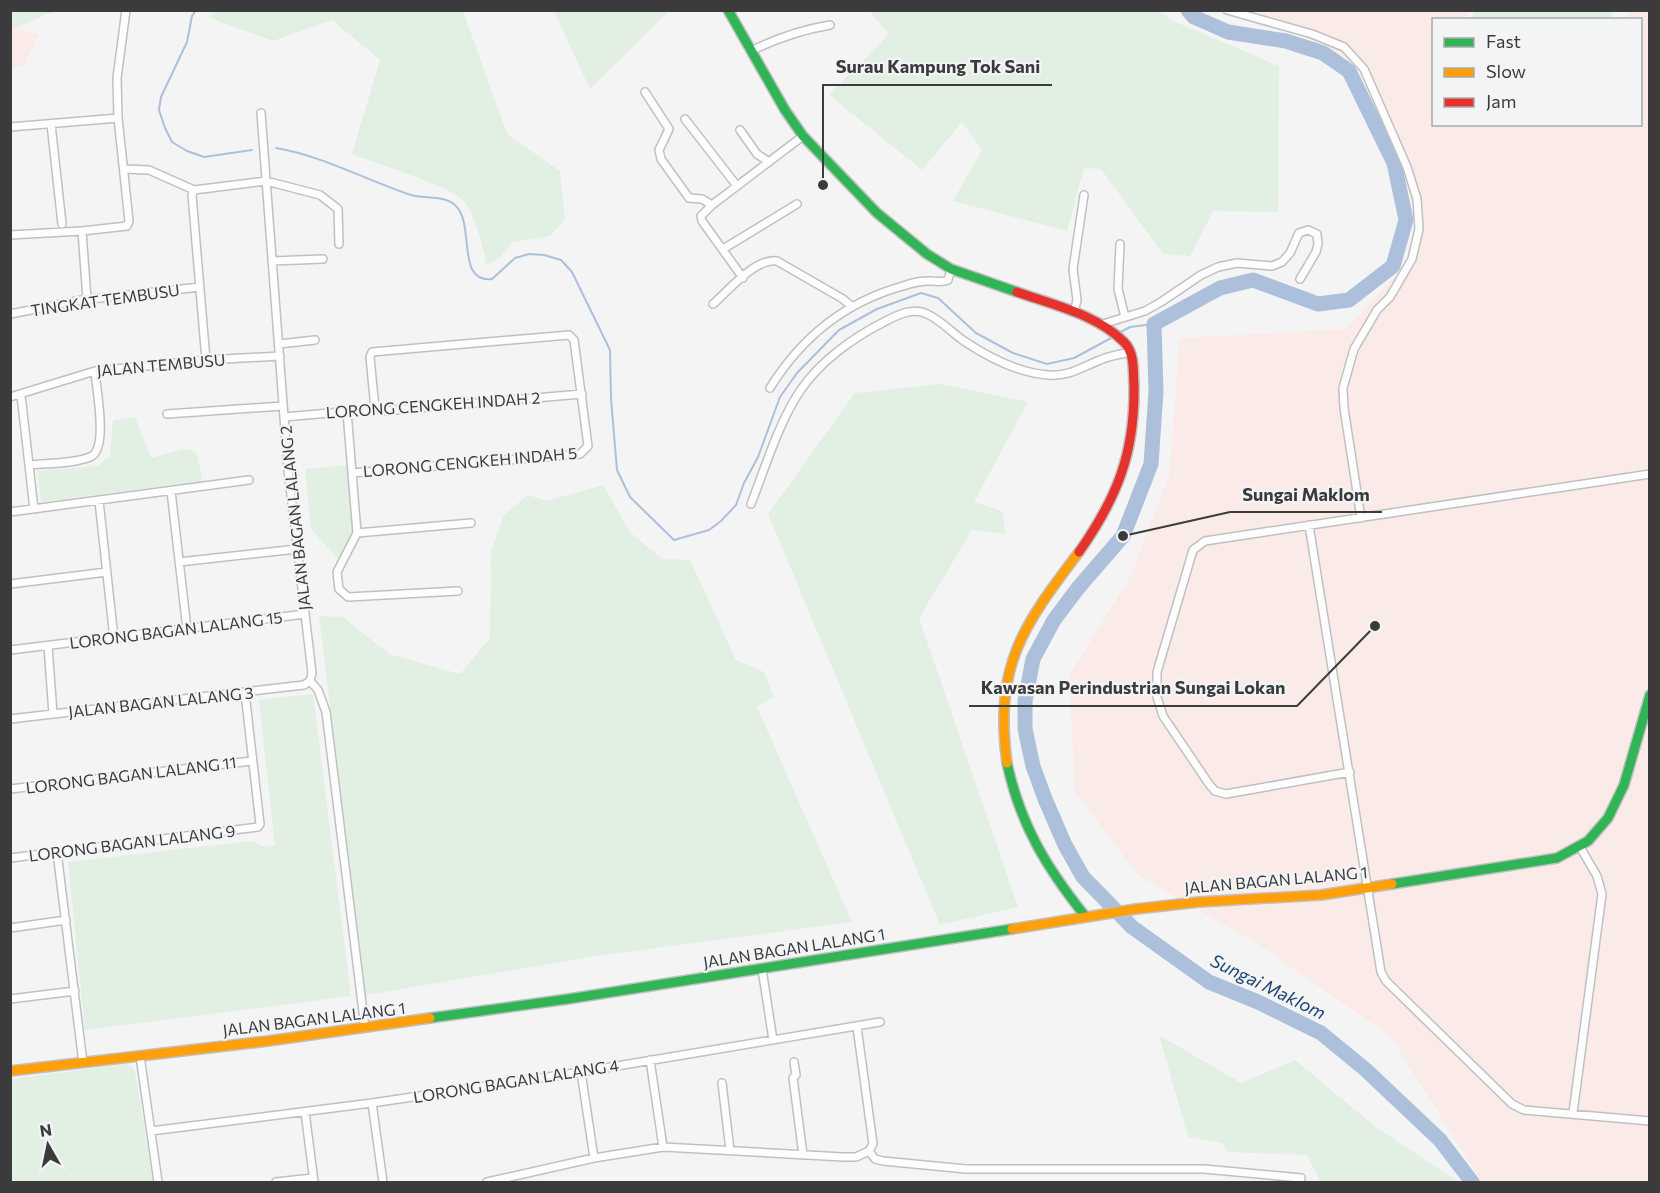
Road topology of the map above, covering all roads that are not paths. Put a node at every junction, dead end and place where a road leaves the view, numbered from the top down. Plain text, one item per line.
1 (126, 10) edge
2 (728, 10) edge
3 (1227, 10) edge
4 (830, 25) dead end
5 (751, 51) junction
6 (645, 92) dead end
7 (261, 113) dead end
8 (118, 118) junction
9 (685, 119) dead end
10 (51, 124) junction
11 (10, 127) edge
12 (740, 130) dead end
13 (803, 136) junction
14 (769, 162) junction
15 (125, 169) junction
16 (266, 181) junction
17 (737, 186) junction
18 (194, 190) junction
19 (1084, 195) dead end
20 (797, 204) dead end
21 (712, 205) junction
22 (62, 224) dead end
23 (82, 231) junction
24 (10, 235) edge
25 (339, 244) dead end
26 (1120, 244) dead end
27 (723, 249) junction
28 (323, 259) dead end
29 (272, 261) junction
30 (951, 269) junction
31 (743, 278) junction
32 (1300, 279) dead end
33 (200, 287) junction
34 (87, 299) junction
35 (713, 304) dead end
36 (851, 306) junction
37 (1074, 312) junction
38 (10, 314) edge
39 (1125, 317) junction
40 (1105, 326) junction
41 (315, 340) dead end
42 (279, 344) junction
43 (1128, 349) junction
44 (280, 356) junction
45 (206, 360) junction
46 (94, 371) junction
47 (770, 388) dead end
48 (582, 394) junction
49 (21, 395) junction
50 (10, 397) edge
51 (283, 406) junction
52 (375, 409) junction
53 (347, 412) junction
54 (167, 414) dead end
55 (284, 417) junction
56 (29, 465) junction
57 (352, 473) junction
58 (1650, 474) edge
59 (249, 480) dead end
60 (171, 491) junction
61 (99, 501) junction
62 (751, 504) dead end
63 (34, 509) junction
64 (10, 512) edge
65 (1361, 518) junction
66 (471, 523) dead end
67 (1310, 525) junction
68 (357, 533) junction
69 (297, 549) junction
70 (179, 562) junction
71 (107, 572) junction
72 (10, 584) edge
73 (458, 591) dead end
74 (305, 614) junction
75 (187, 629) junction
76 (114, 638) junction
77 (48, 646) junction
78 (10, 650) edge
79 (310, 681) junction
80 (245, 693) junction
81 (1650, 695) edge
82 (53, 714) junction
83 (10, 719) edge
84 (252, 761) junction
85 (1350, 772) junction
86 (10, 789) edge
87 (1580, 847) junction
88 (57, 852) junction
89 (10, 858) edge
90 (1368, 888) junction
91 (1087, 916) junction
92 (66, 921) junction
93 (10, 928) edge
94 (762, 969) junction
95 (75, 990) junction
96 (10, 999) edge
97 (880, 1022) dead end
98 (857, 1027) junction
99 (365, 1028) junction
100 (773, 1040) junction
101 (140, 1056) junction
102 (650, 1060) junction
103 (83, 1062) junction
104 (794, 1062) dead end
105 (10, 1071) edge
106 (581, 1072) junction
107 (722, 1083) dead end
108 (372, 1103) junction
109 (305, 1112) junction
110 (1573, 1113) junction
111 (1650, 1121) edge
112 (151, 1131) junction
113 (663, 1147) junction
114 (730, 1150) junction
115 (869, 1150) junction
116 (803, 1155) junction
117 (594, 1158) junction
118 (1301, 1178) dead end
119 (314, 1180) edge
120 (158, 1182) edge
121 (276, 1182) edge
122 (383, 1182) edge
123 (487, 1182) edge

1 - 8 street
2 - 5 main road
3 - 65 street
4 - 5 street
5 - 13 main road
6 - 21 street
7 - 16 street, JALAN BAGAN LALANG 2
8 - 10 street
8 - 15 street
9 - 17 street
10 - 11 street
10 - 22 street
12 - 14 street
13 - 14 street
13 - 30 main road
14 - 17 street
15 - 18 street
15 - 23 street
16 - 18 street
16 - 25 street
16 - 29 street, JALAN BAGAN LALANG 2
17 - 21 street
18 - 33 street
19 - 37 street
20 - 27 street
21 - 27 street
23 - 24 street
23 - 34 street
26 - 39 street
27 - 31 street
28 - 29 street
29 - 42 street, JALAN BAGAN LALANG 2
30 - 36 street
30 - 37 main road
31 - 35 street
31 - 36 street
32 - 39 street
33 - 34 street, TINGKAT TEMBUSU
33 - 45 street
34 - 38 street, TINGKAT TEMBUSU
36 - 47 street
37 - 40 main road
39 - 40 street
40 - 43 main road
41 - 42 street
42 - 44 street, JALAN BAGAN LALANG 2
43 - 62 street
43 - 91 main road
44 - 45 street, JALAN TEMBUSU
44 - 51 street, JALAN BAGAN LALANG 2
45 - 46 street, JALAN TEMBUSU
46 - 49 street, JALAN TEMBUSU
46 - 56 street
48 - 52 street, LORONG CENGKEH INDAH 2
48 - 52 street
48 - 57 street, LORONG CENGKEH INDAH 5
49 - 50 street, JALAN TEMBUSU
49 - 56 street
51 - 54 street
51 - 55 street, JALAN BAGAN LALANG 2
52 - 53 street, LORONG CENGKEH INDAH 2
53 - 55 street, LORONG CENGKEH INDAH 2
53 - 57 street
55 - 69 street, JALAN BAGAN LALANG 2
56 - 63 street
57 - 68 street
58 - 65 street
59 - 60 street
60 - 61 street
60 - 70 street
61 - 63 street
61 - 71 street
63 - 64 street
65 - 67 street
66 - 68 street
67 - 85 street
67 - 85 street
68 - 73 street
69 - 70 street
69 - 74 street, JALAN BAGAN LALANG 2
70 - 75 street
71 - 72 street
71 - 76 street
74 - 75 street, LORONG BAGAN LALANG 15
74 - 79 street, JALAN BAGAN LALANG 2
75 - 76 street, LORONG BAGAN LALANG 15
76 - 77 street, LORONG BAGAN LALANG 15
77 - 78 street, LORONG BAGAN LALANG 15
77 - 82 street, LORONG BAGAN LALANG 15
79 - 80 street, JALAN BAGAN LALANG 3
79 - 99 street
80 - 82 street, JALAN BAGAN LALANG 3
80 - 84 street
81 - 87 main road
82 - 83 street, JALAN BAGAN LALANG 3
84 - 86 street, LORONG BAGAN LALANG 11
84 - 88 street, LORONG BAGAN LALANG 9
85 - 90 street
87 - 90 main road, JALAN BAGAN LALANG 1
87 - 110 street
88 - 89 street, LORONG BAGAN LALANG 9
88 - 92 street
90 - 91 main road, JALAN BAGAN LALANG 1
90 - 110 street
91 - 94 main road, JALAN BAGAN LALANG 1
92 - 93 street
92 - 95 street
94 - 99 main road, JALAN BAGAN LALANG 1
94 - 100 street
95 - 96 street
95 - 103 street
97 - 98 street, LORONG BAGAN LALANG 4
98 - 100 street, LORONG BAGAN LALANG 4
98 - 115 street
99 - 101 main road, JALAN BAGAN LALANG 1
100 - 102 street, LORONG BAGAN LALANG 4
101 - 103 main road, JALAN BAGAN LALANG 1
101 - 112 street
102 - 106 street, LORONG BAGAN LALANG 4
102 - 113 street
103 - 105 main road, JALAN BAGAN LALANG 1
104 - 116 street
106 - 108 street, LORONG BAGAN LALANG 4
106 - 117 street
107 - 114 street
108 - 109 street, LORONG BAGAN LALANG 4
108 - 122 street
109 - 112 street, LORONG BAGAN LALANG 4
109 - 119 street
110 - 111 street
112 - 120 street
113 - 114 street
113 - 117 street
114 - 116 street
115 - 116 street
115 - 118 street
117 - 123 street
119 - 121 street

